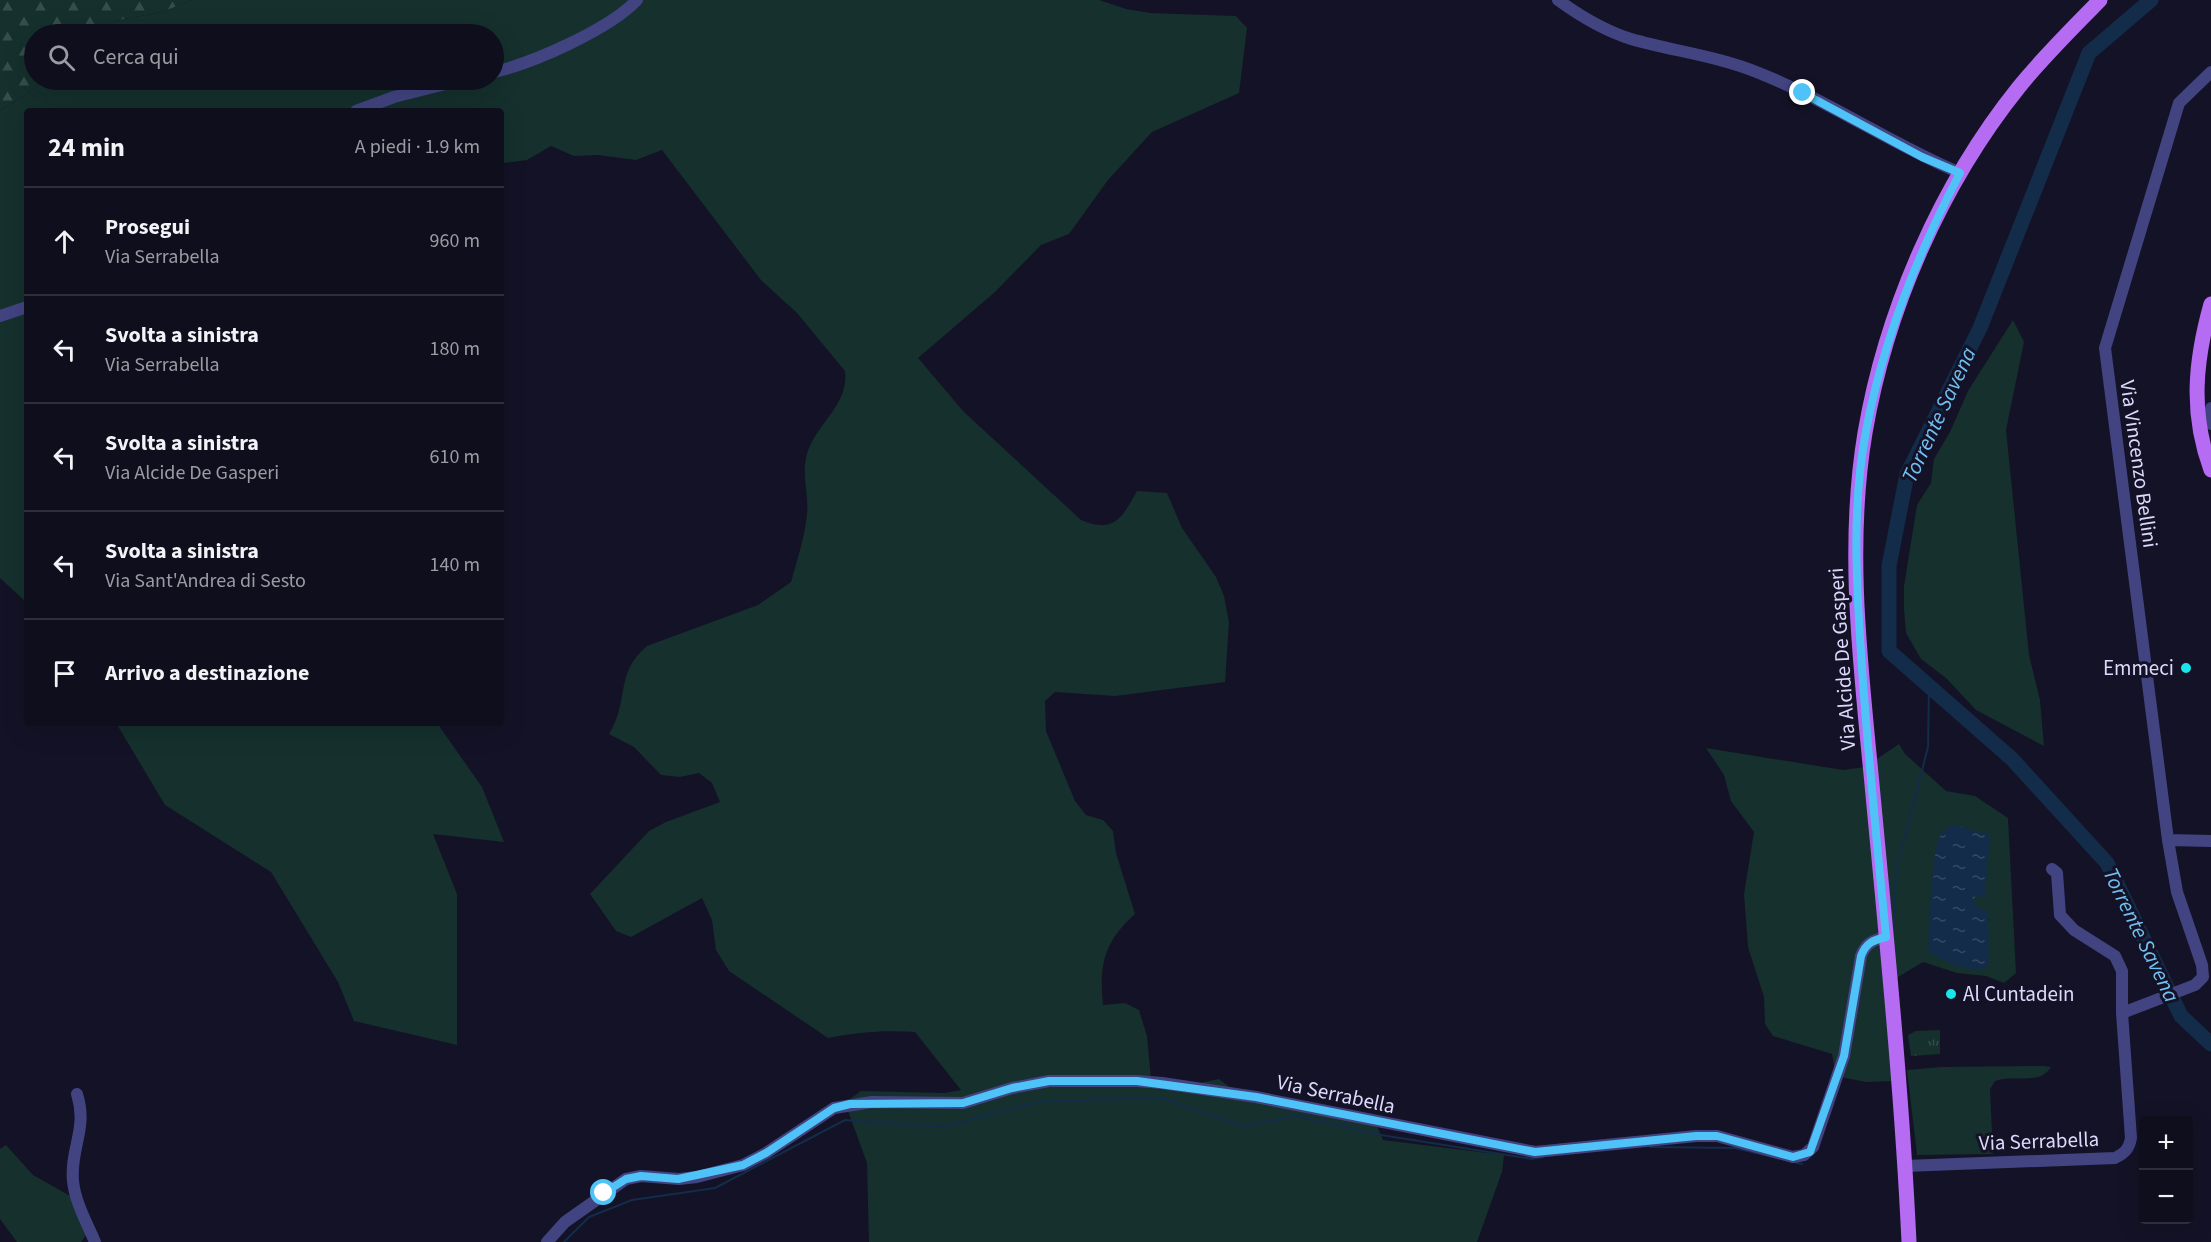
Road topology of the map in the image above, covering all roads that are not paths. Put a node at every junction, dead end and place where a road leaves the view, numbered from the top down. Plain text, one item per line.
1 (637, 0) edge
2 (1558, 0) edge
3 (2100, 0) edge
4 (504, 68) edge
5 (2211, 72) edge
6 (423, 90) edge
7 (365, 108) edge
8 (1960, 173) junction
9 (2211, 304) edge
10 (24, 308) edge
11 (0, 316) edge
12 (2211, 408) edge
13 (2211, 424) edge
14 (2211, 470) edge
15 (2168, 840) junction
16 (2211, 841) edge
17 (2052, 869) dead end
18 (1886, 937) junction
19 (2122, 1013) junction
20 (76, 1094) dead end
21 (1905, 1166) junction
22 (95, 1242) edge
23 (547, 1242) edge
24 (1909, 1242) edge

1 - 4 street
2 - 8 street
3 - 8 main road, Via Alcide De Gasperi
5 - 15 street, Via Vincenzo Bellini
6 - 7 street
8 - 18 main road, Via Alcide De Gasperi
9 - 14 main road
10 - 11 street
12 - 13 street
15 - 16 street
15 - 19 street
17 - 19 street
18 - 21 main road, Via Alcide De Gasperi
18 - 23 street, Via Serrabella
19 - 21 street, Via Serrabella
20 - 22 street
21 - 24 main road, Via Alcide De Gasperi

